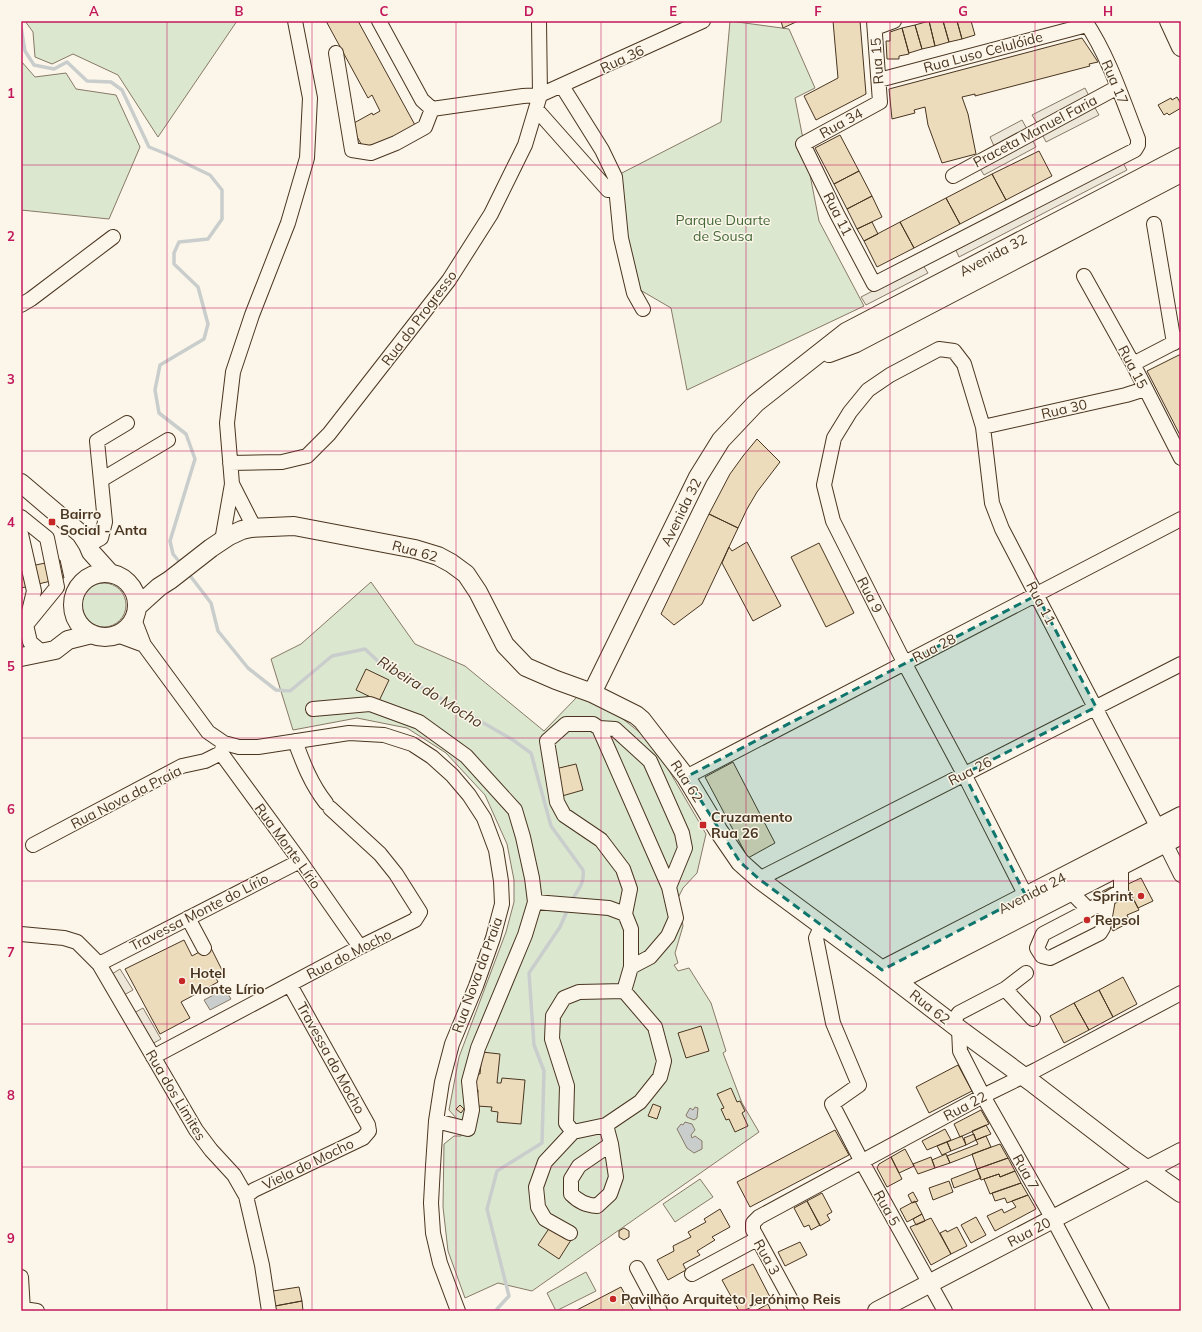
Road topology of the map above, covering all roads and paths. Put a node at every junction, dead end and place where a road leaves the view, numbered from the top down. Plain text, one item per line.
1 (295, 21) edge
2 (379, 21) edge
3 (539, 21) edge
4 (703, 21) edge
5 (894, 21) edge
6 (1169, 21) edge
7 (1086, 23) edge
8 (875, 25) edge
9 (1181, 47) edge
10 (336, 53) dead end
11 (879, 80) junction
12 (562, 86) junction
13 (1118, 87) junction
14 (540, 96) junction
15 (880, 102) joint
16 (432, 109) junction
17 (536, 109) junction
18 (802, 144) joint
19 (1138, 145) joint
20 (1181, 157) edge
21 (1181, 173) edge
22 (953, 176) dead end
23 (608, 190) dead end
24 (1154, 224) dead end
25 (113, 236) dead end
26 (1084, 276) dead end
27 (874, 284) joint
28 (21, 305) edge
29 (643, 309) dead end
30 (1178, 341) edge
31 (810, 361) junction
32 (964, 364) joint
33 (1133, 364) junction
34 (1145, 389) junction
35 (127, 423) dead end
36 (983, 427) junction
37 (168, 440) dead end
38 (1181, 458) edge
39 (230, 463) junction
40 (101, 480) junction
41 (232, 484) junction
42 (23, 489) edge
43 (1181, 519) edge
44 (22, 522) edge
45 (254, 528) junction
46 (21, 534) edge
47 (214, 546) junction
48 (89, 548) junction
49 (109, 572) junction
50 (86, 578) junction
51 (132, 586) junction
52 (159, 587) junction
53 (1037, 595) junction
54 (21, 604) edge
55 (136, 613) junction
56 (76, 620) junction
57 (23, 623) edge
58 (92, 634) junction
59 (117, 635) junction
60 (68, 640) junction
61 (144, 645) junction
62 (43, 653) junction
63 (21, 657) edge
64 (905, 664) junction
65 (1181, 664) edge
66 (592, 693) junction
67 (1096, 707) junction
68 (313, 709) dead end
69 (598, 728) junction
70 (295, 741) junction
71 (222, 748) junction
72 (964, 774) junction
73 (686, 777) junction
74 (1181, 816) edge
75 (1181, 835) edge
76 (1161, 836) junction
77 (33, 845) dead end
78 (300, 861) junction
79 (1121, 866) junction
80 (1181, 875) edge
81 (760, 879) junction
82 (669, 887) junction
83 (1071, 892) junction
84 (1026, 896) junction
85 (1108, 899) junction
86 (535, 902) junction
87 (1089, 910) junction
88 (625, 914) junction
89 (188, 918) junction
90 (822, 925) junction
91 (21, 934) edge
92 (360, 947) junction
93 (204, 948) dead end
94 (99, 964) junction
95 (631, 967) junction
96 (882, 970) junction
97 (1026, 973) dead end
98 (897, 981) junction
99 (290, 984) junction
100 (1005, 989) junction
101 (624, 991) junction
102 (1181, 994) edge
103 (1033, 1019) dead end
104 (955, 1027) junction
105 (153, 1057) junction
106 (1022, 1076) junction
107 (983, 1096) junction
108 (436, 1121) junction
109 (606, 1125) junction
110 (369, 1131) joint
111 (573, 1132) junction
112 (611, 1144) dead end
113 (1181, 1152) edge
114 (862, 1162) junction
115 (1147, 1170) junction
116 (1181, 1193) edge
117 (246, 1196) junction
118 (1053, 1219) junction
119 (753, 1223) joint
120 (570, 1233) dead end
121 (757, 1238) junction
122 (637, 1268) dead end
123 (692, 1274) dead end
124 (21, 1277) edge
125 (930, 1284) junction
126 (28, 1310) edge
127 (270, 1311) edge
128 (458, 1311) edge
129 (660, 1311) edge
130 (797, 1311) edge
131 (877, 1311) edge
132 (945, 1311) edge
133 (1102, 1311) edge

1 - 39 street
2 - 16 street
3 - 14 street, Rua do Progresso
4 - 12 street, Rua 36
5 - 8 street
6 - 9 main road
7 - 11 street, Rua Luso Celulóide
7 - 13 street, Rua 17
8 - 11 street, Rua 15
10 - 16 street
11 - 15 street, Rua 15
12 - 14 street, Rua 36
12 - 29 street
13 - 19 street, Rua 17
13 - 22 street, Praceta Manuel Faria
14 - 16 street
14 - 17 street, Rua do Progresso
15 - 18 street, Rua 34
17 - 23 street
17 - 39 street, Rua do Progresso
18 - 27 street, Rua 11
19 - 27 street, Avenida 32
20 - 31 main road, Avenida 32
21 - 31 main road, Avenida 32
24 - 30 street
25 - 28 street
26 - 33 street, Rua 15
30 - 33 street
31 - 66 main road, Avenida 32
32 - 36 street, Rua 11
32 - 64 street, Rua 9
33 - 34 street, Rua 15
34 - 36 street, Rua 30
34 - 38 street, Rua 15
35 - 40 street
36 - 53 street, Rua 11
37 - 40 street
39 - 41 street
40 - 48 street
41 - 45 street
41 - 47 street
42 - 48 main road
43 - 53 street, Rua 28
44 - 57 street
45 - 47 main road, Rua 62
45 - 66 main road, Rua 62
46 - 57 street
47 - 52 main road, Rua 62
48 - 49 main road
48 - 50 main road
49 - 50 main road
49 - 51 main road
50 - 56 main road
51 - 52 main road
51 - 55 main road
52 - 55 main road, Rua 62
53 - 64 street, Rua 28
53 - 67 street, Rua 11
54 - 57 street
55 - 59 main road
55 - 61 street, Rua Nova da Praia
56 - 58 main road
56 - 60 main road
57 - 62 street
58 - 59 main road
58 - 60 main road
59 - 61 street
60 - 62 main road
61 - 71 street, Rua Nova da Praia
62 - 63 main road
64 - 72 street, Rua 9
64 - 73 street, Rua 28
65 - 67 street, Rua 26
66 - 73 main road, Rua 62
67 - 72 street, Rua 26
67 - 76 street, Rua 11
68 - 86 street
69 - 82 street
69 - 82 street
69 - 88 street
70 - 71 street, Rua Nova da Praia
70 - 92 street, Rua do Mocho
70 - 108 street, Rua Nova da Praia
71 - 77 street, Rua Nova da Praia
71 - 78 street, Rua Monte Lírio
72 - 81 street, Rua 26
72 - 84 street, Rua 9
73 - 81 main road, Rua 62
74 - 76 main road, Avenida 24
75 - 76 main road, Avenida 24
76 - 79 main road, Avenida 24
76 - 80 street, Rua 11
76 - 84 main road, Avenida 24
78 - 89 street, Travessa Monte do Lírio
78 - 92 street, Rua Monte Lírio
79 - 83 main road, Avenida 24
79 - 85 street
81 - 90 main road, Rua 62
82 - 95 street
83 - 87 street
83 - 98 main road, Avenida 24
84 - 96 main road, Avenida 24
85 - 87 street
85 - 87 street
86 - 88 street
86 - 108 street
88 - 95 street
89 - 93 street
89 - 94 street, Travessa Monte do Lírio
90 - 96 main road, Rua 62
90 - 114 street, Rua 5
91 - 94 street, Rua dos Limites
92 - 99 street, Rua do Mocho
94 - 105 street, Rua dos Limites
95 - 101 street
96 - 98 main road, Rua 62
97 - 100 street
98 - 104 main road, Rua 62
99 - 105 street, Rua do Mocho
99 - 110 street, Travessa do Mocho
100 - 103 street
100 - 104 street
101 - 109 street
101 - 111 street
102 - 106 street, Rua 22
104 - 106 main road, Rua 62
104 - 107 street, Rua 7
105 - 117 street, Rua dos Limites
106 - 107 street, Rua 22
106 - 115 main road, Rua 62
107 - 114 street, Rua 22
107 - 118 street, Rua 7
108 - 128 street, Rua Nova da Praia
109 - 111 street
109 - 112 street
110 - 117 street, Viela do Mocho
111 - 120 street
113 - 115 main road, Rua 20
114 - 119 street, Rua 22
114 - 125 street, Rua 5
115 - 116 main road, Rua 62
115 - 118 main road, Rua 20
117 - 127 street, Rua dos Limites
118 - 125 main road, Rua 20
118 - 133 street, Rua 7
119 - 121 street, Rua 3
121 - 123 street
121 - 130 street, Rua 3
122 - 129 street
124 - 126 street
125 - 131 main road, Rua 20
125 - 132 street, Rua 5

